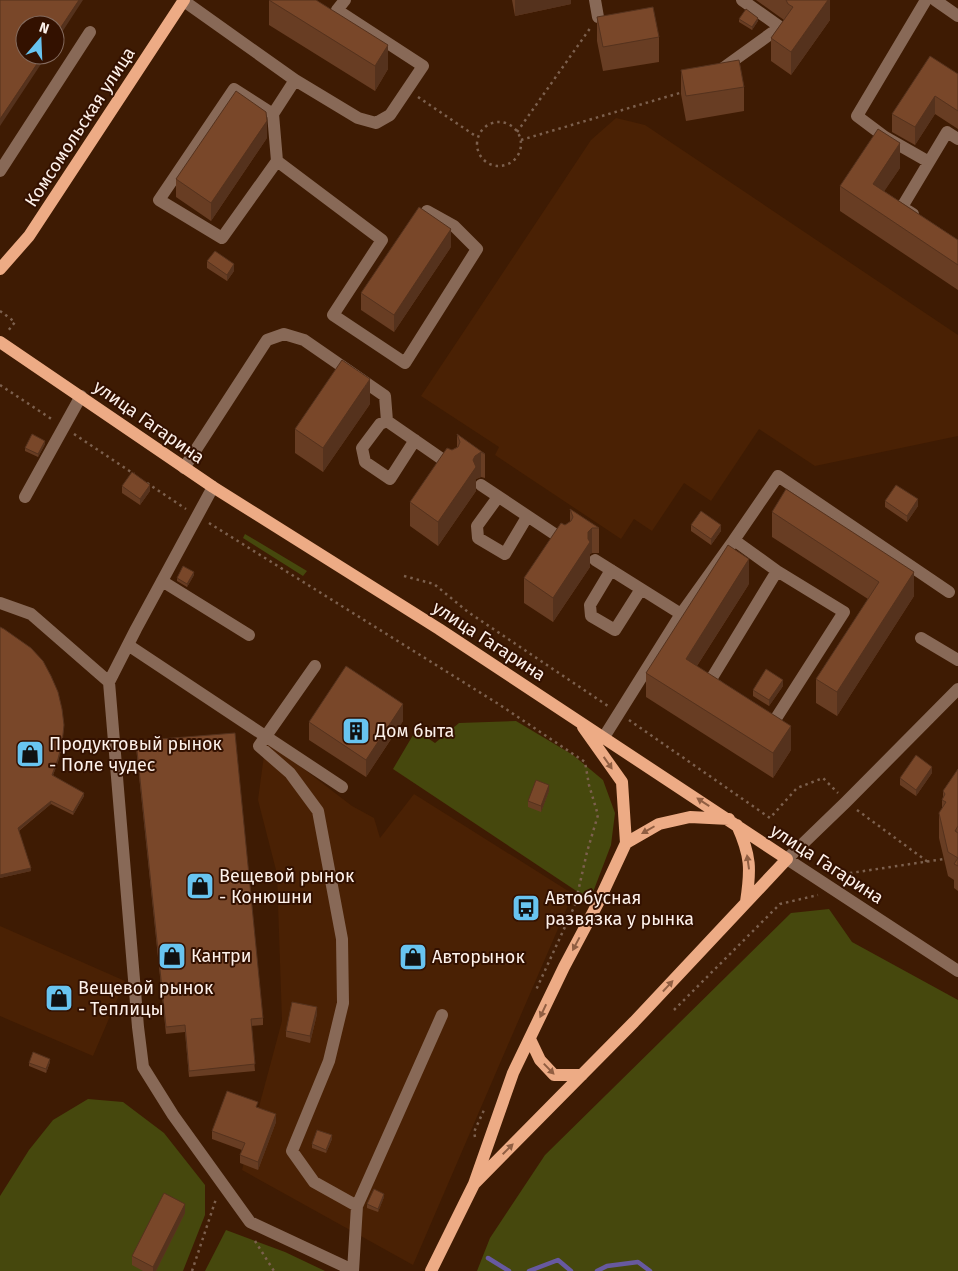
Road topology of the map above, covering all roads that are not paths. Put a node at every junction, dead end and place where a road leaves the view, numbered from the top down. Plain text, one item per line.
1 (344, 0) edge
2 (596, 0) edge
3 (742, 0) edge
4 (926, 0) edge
5 (935, 0) edge
6 (184, 1) edge
7 (958, 16) edge
8 (598, 17) edge
9 (90, 32) dead end
10 (717, 72) edge
11 (295, 80) junction
12 (273, 114) junction
13 (958, 139) edge
14 (278, 161) junction
15 (929, 162) junction
16 (0, 171) edge
17 (427, 211) edge
18 (926, 222) edge
19 (0, 269) edge
20 (0, 342) edge
21 (82, 396) junction
22 (387, 421) junction
23 (415, 440) junction
24 (452, 466) edge
25 (184, 468) junction
26 (480, 485) dead end
27 (213, 488) junction
28 (25, 497) dead end
29 (498, 497) junction
30 (527, 517) junction
31 (734, 540) junction
32 (565, 541) edge
33 (595, 560) dead end
34 (611, 570) junction
35 (777, 570) junction
36 (162, 581) junction
37 (641, 589) junction
38 (949, 592) dead end
39 (0, 603) edge
40 (681, 614) junction
41 (249, 635) dead end
42 (921, 638) dead end
43 (128, 645) junction
44 (958, 660) edge
45 (315, 666) dead end
46 (109, 682) junction
47 (958, 689) edge
48 (726, 692) edge
49 (757, 712) edge
50 (580, 723) junction
51 (265, 736) junction
52 (604, 737) junction
53 (342, 787) dead end
54 (733, 822) junction
55 (626, 843) junction
56 (787, 859) junction
57 (746, 902) junction
58 (958, 971) edge
59 (442, 1015) dead end
60 (530, 1040) junction
61 (582, 1075) junction
62 (474, 1184) junction
63 (357, 1206) junction
64 (347, 1271) edge
65 (352, 1271) edge
66 (431, 1271) edge

1 - 11 street
2 - 8 street
3 - 10 street
4 - 15 street
5 - 7 street
6 - 11 street
6 - 19 main road, Комсомольская улица
9 - 16 street
11 - 12 street
12 - 14 street
12 - 14 street
13 - 15 street
14 - 17 street
15 - 18 street
20 - 21 main road, улица Гагарина
21 - 25 main road, улица Гагарина
21 - 28 street
22 - 23 street
22 - 23 street
22 - 25 street
23 - 24 street
25 - 27 main road, улица Гагарина
26 - 29 street
27 - 36 street
27 - 50 main road, улица Гагарина
29 - 30 street
29 - 30 street
30 - 32 street
31 - 35 street
31 - 38 street
31 - 40 street
33 - 34 street
34 - 37 street
34 - 37 street
35 - 48 street
35 - 49 street
36 - 41 street
36 - 43 street
37 - 40 street
39 - 46 street
40 - 52 street
42 - 44 street
43 - 46 street
43 - 51 street
45 - 51 street
46 - 64 street
47 - 56 street
50 - 52 main road, улица Гагарина
50 -> 55 main road
51 - 53 street
51 - 63 street
54 -> 52 main road, улица Гагарина
54 -> 55 main road
54 - 56 main road, улица Гагарина
57 -> 54 main road
55 -> 60 main road
56 - 57 main road
56 - 58 street, улица Гагарина
61 -> 57 main road
59 - 63 street
60 -> 61 main road
60 - 62 main road
62 -> 61 main road
62 - 66 main road
63 - 65 street

